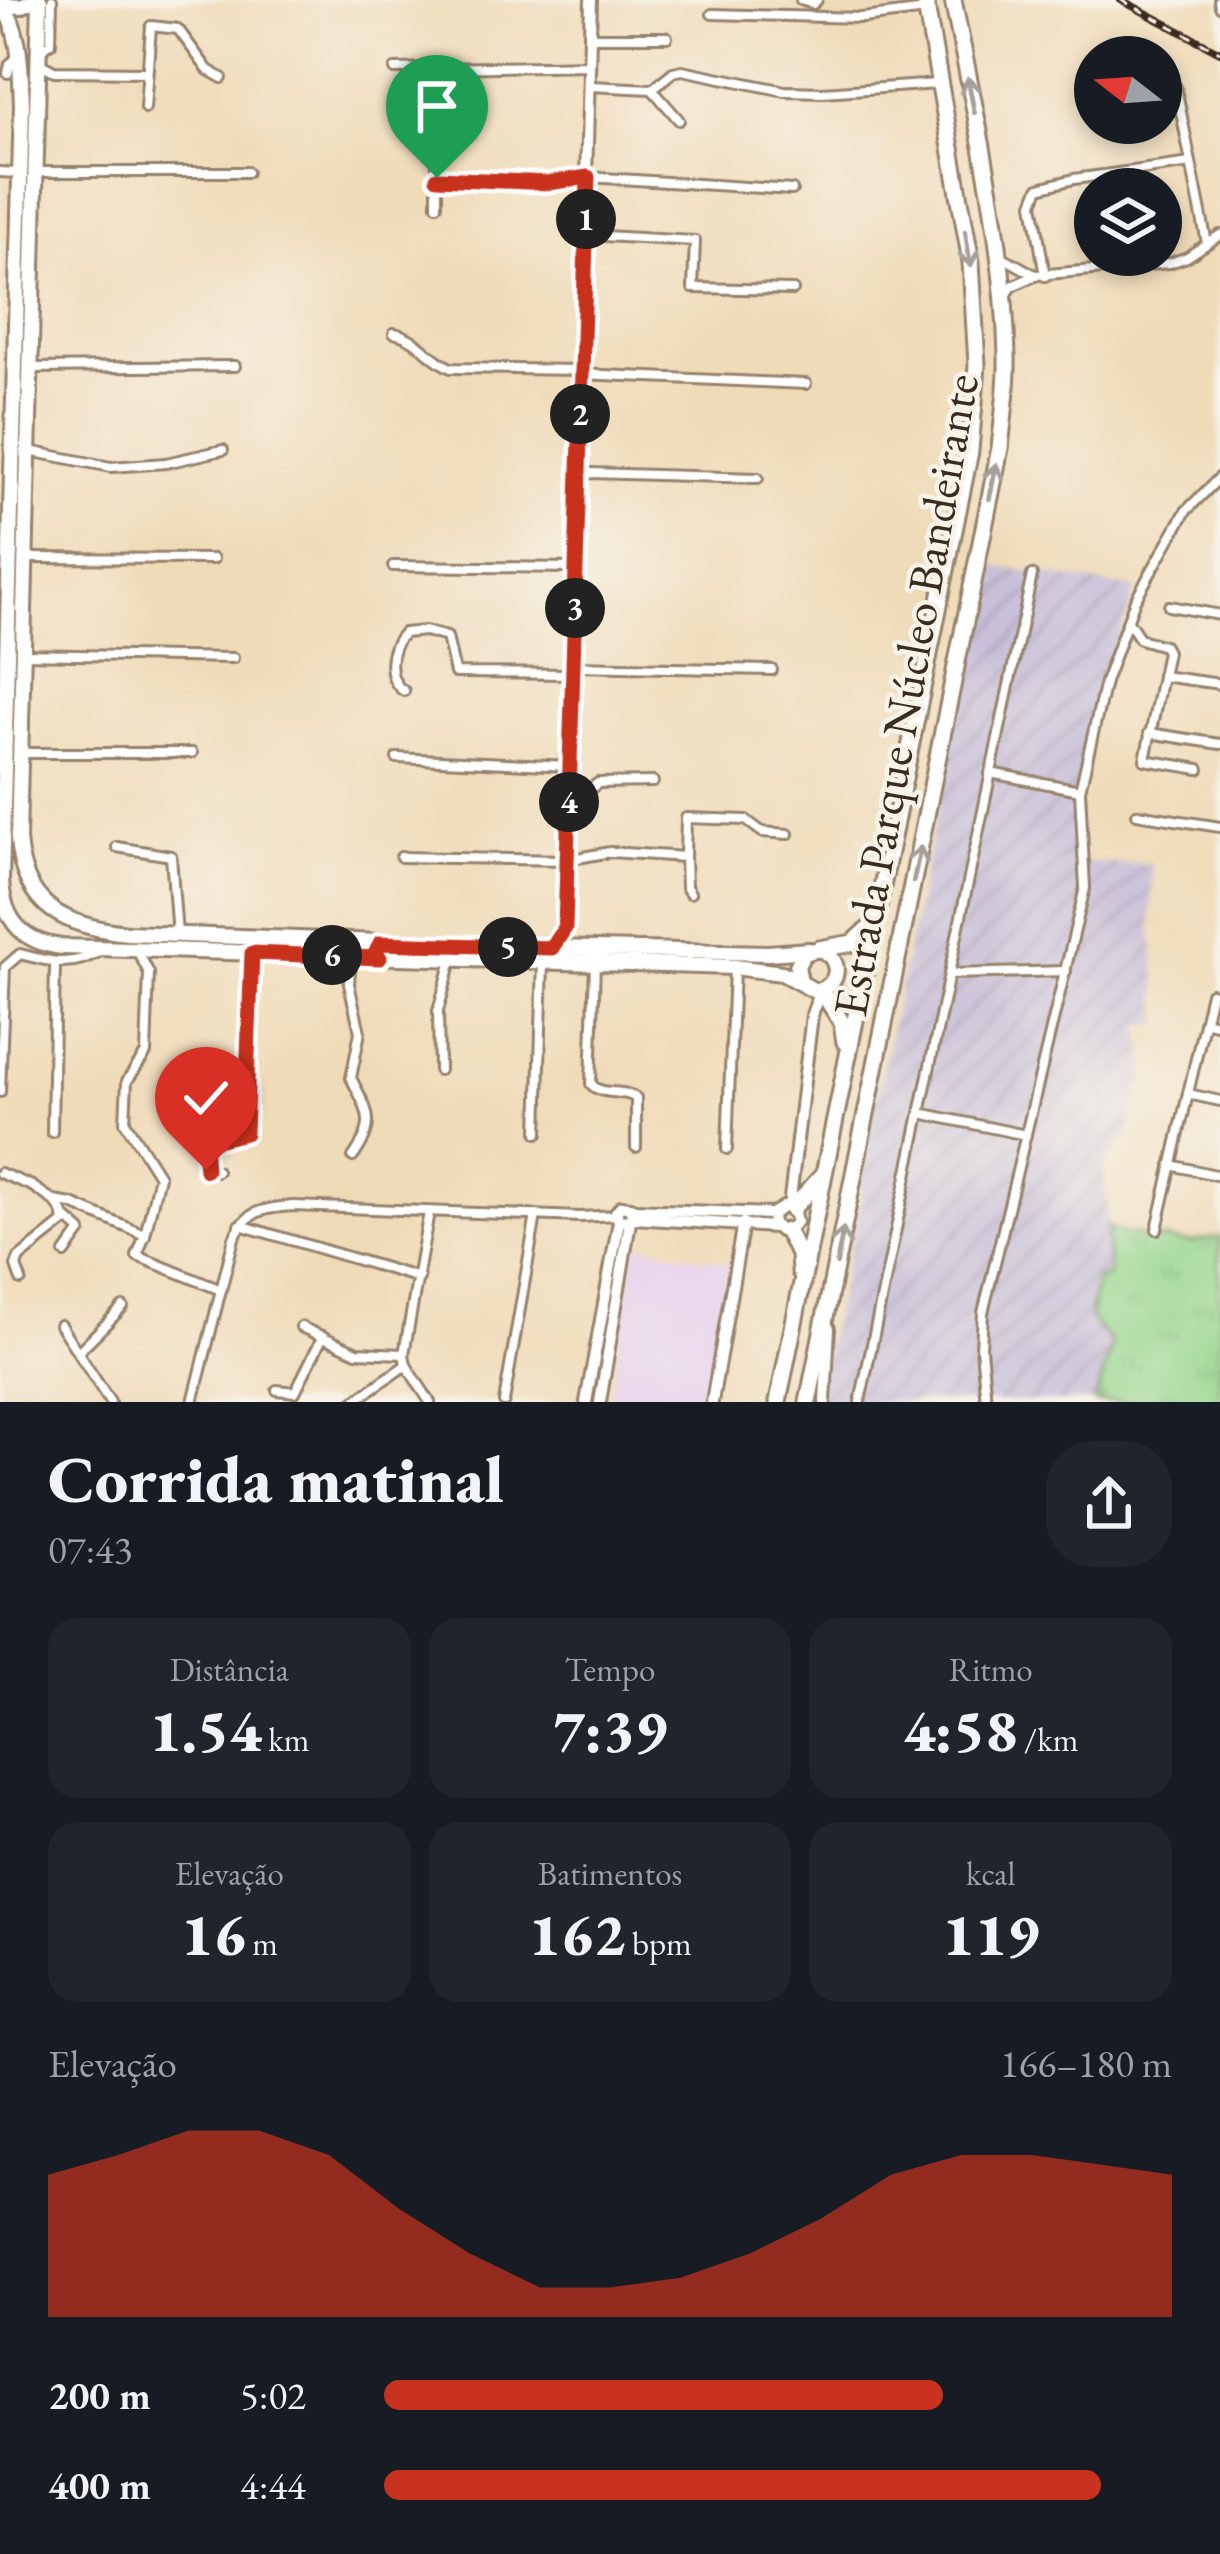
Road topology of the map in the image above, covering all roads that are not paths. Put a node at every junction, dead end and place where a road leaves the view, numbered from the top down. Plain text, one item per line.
1 (37, 0) edge
2 (52, 0) edge
3 (591, 0) edge
4 (801, 0) edge
5 (817, 0) edge
6 (953, 0) edge
7 (2, 2) edge
8 (926, 5) edge
9 (712, 14) dead end
10 (590, 37) junction
11 (667, 37) dead end
12 (37, 57) junction
13 (590, 65) junction
14 (395, 69) dead end
15 (54, 71) junction
16 (146, 72) junction
17 (10, 75) edge
18 (222, 78) dead end
19 (940, 84) junction
20 (590, 86) junction
21 (36, 89) junction
22 (652, 89) junction
23 (145, 108) dead end
24 (1182, 117) edge
25 (679, 120) dead end
26 (437, 153) dead end
27 (1191, 163) junction
28 (0, 172) edge
29 (27, 172) junction
30 (248, 172) dead end
31 (588, 177) junction
32 (437, 178) junction
33 (792, 190) dead end
34 (436, 205) dead end
35 (585, 235) junction
36 (1220, 235) edge
37 (1207, 243) junction
38 (1041, 254) junction
39 (1000, 255) junction
40 (0, 266) edge
41 (18, 266) junction
42 (1036, 274) junction
43 (793, 290) dead end
44 (1004, 300) junction
45 (394, 333) dead end
46 (15, 365) edge
47 (235, 366) dead end
48 (581, 372) junction
49 (806, 384) dead end
50 (223, 450) dead end
51 (28, 451) junction
52 (6, 463) edge
53 (582, 473) junction
54 (1220, 477) edge
55 (758, 478) dead end
56 (11, 559) edge
57 (213, 559) dead end
58 (393, 566) dead end
59 (577, 568) junction
60 (1032, 575) dead end
61 (1169, 606) dead end
62 (1220, 615) edge
63 (1127, 620) junction
64 (9, 655) edge
65 (233, 658) dead end
66 (572, 670) junction
67 (772, 670) dead end
68 (1162, 676) junction
69 (1220, 684) edge
70 (404, 691) dead end
71 (915, 734) junction
72 (1149, 734) junction
73 (944, 736) junction
74 (1220, 744) edge
75 (19, 753) junction
76 (192, 753) dead end
77 (397, 758) dead end
78 (570, 766) junction
79 (1199, 770) dead end
80 (990, 773) junction
81 (652, 782) dead end
82 (1080, 790) junction
83 (569, 806) junction
84 (1137, 814) dead end
85 (1220, 826) edge
86 (788, 834) dead end
87 (117, 848) dead end
88 (1, 855) edge
89 (401, 857) dead end
90 (685, 857) junction
91 (567, 860) junction
92 (34, 892) junction
93 (690, 893) dead end
94 (4, 902) junction
95 (877, 919) junction
96 (68, 922) junction
97 (565, 928) junction
98 (177, 937) junction
99 (63, 947) junction
100 (575, 947) junction
101 (106, 949) junction
102 (136, 949) junction
103 (814, 949) junction
104 (380, 950) junction
105 (167, 951) junction
106 (252, 953) junction
107 (547, 954) junction
108 (351, 956) junction
109 (452, 960) junction
110 (595, 962) junction
111 (55, 964) junction
112 (734, 967) junction
113 (3, 968) edge
114 (1066, 971) junction
115 (149, 974) junction
116 (950, 974) junction
117 (812, 987) junction
118 (1211, 993) dead end
119 (1204, 1021) junction
120 (1220, 1025) edge
121 (846, 1056) junction
122 (0, 1062) edge
123 (439, 1070) dead end
124 (0, 1092) edge
125 (1188, 1094) junction
126 (839, 1099) junction
127 (1220, 1101) edge
128 (866, 1114) junction
129 (920, 1114) junction
130 (52, 1132) dead end
131 (538, 1132) dead end
132 (1026, 1135) junction
133 (636, 1147) dead end
134 (727, 1149) dead end
135 (353, 1157) dead end
136 (1171, 1165) junction
137 (217, 1171) dead end
138 (0, 1174) edge
139 (824, 1174) junction
140 (1220, 1176) edge
141 (796, 1187) junction
142 (54, 1201) junction
143 (267, 1208) junction
144 (429, 1212) junction
145 (536, 1215) junction
146 (782, 1216) junction
147 (65, 1217) junction
148 (627, 1217) junction
149 (742, 1223) junction
150 (240, 1225) junction
151 (1157, 1229) dead end
152 (259, 1232) junction
153 (145, 1235) junction
154 (64, 1253) dead end
155 (616, 1274) junction
156 (419, 1278) junction
157 (21, 1280) dead end
158 (831, 1288) junction
159 (221, 1290) junction
160 (802, 1292) junction
161 (123, 1307) dead end
162 (60, 1325) dead end
163 (301, 1327) dead end
164 (323, 1336) junction
165 (78, 1352) junction
166 (404, 1354) junction
167 (406, 1365) junction
168 (590, 1374) junction
169 (605, 1375) junction
170 (278, 1390) dead end
171 (370, 1390) junction
172 (110, 1402) edge
173 (193, 1402) edge
174 (353, 1402) edge
175 (378, 1402) edge
176 (430, 1402) edge
177 (504, 1402) edge
178 (586, 1402) edge
179 (599, 1402) edge
180 (712, 1402) edge
181 (778, 1402) edge
182 (808, 1402) edge
183 (825, 1402) edge
184 (860, 1402) edge
185 (986, 1402) edge

1 - 7 main road
1 - 12 main road
2 - 12 street
3 - 10 street
4 - 5 street
39 -> 6 highway, Estrada Parque Núcleo Bandeirante
7 - 17 main road
8 - 9 street
8 - 19 highway, Estrada Parque Núcleo Bandeirante
10 - 11 street
10 - 13 street
12 - 15 street
12 - 21 main road
13 - 14 street
13 - 20 street
15 - 16 street
15 - 21 street
16 - 18 street
16 - 23 street
17 - 29 main road
19 - 22 street
19 -> 71 highway, Estrada Parque Núcleo Bandeirante
20 - 22 street
20 - 31 street
21 - 29 main road
22 - 25 street
24 - 27 street
26 - 32 street
27 - 37 street
27 - 38 street
28 - 29 street
29 - 30 street
29 - 41 main road
29 - 46 main road
31 - 32 street
31 - 33 street
31 - 35 street
32 - 34 street
35 - 43 street
35 - 48 street
36 - 37 street
37 - 42 street
38 - 42 street
38 - 42 street
39 - 42 street
39 - 44 highway, Estrada Parque Núcleo Bandeirante
40 - 41 street
41 - 46 main road
42 - 44 street
73 -> 44 highway, Estrada Parque Núcleo Bandeirante
45 - 48 street
46 - 47 street
46 - 51 main road
46 - 52 main road
48 - 49 street
48 - 53 street
50 - 51 street
51 - 56 main road
52 - 56 main road
53 - 55 street
53 - 59 street
54 - 63 street
56 - 57 street
56 - 64 main road
58 - 59 street
59 - 66 street
60 - 80 street
61 - 62 street
63 - 68 street
63 - 82 street
64 - 65 street
64 - 75 main road
64 - 88 main road
66 - 67 street
66 - 70 street
66 - 78 street
68 - 69 street
68 - 72 street
71 - 73 highway
71 - 95 highway, Estrada Parque Núcleo Bandeirante
72 - 74 street
72 - 79 street
128 -> 73 highway, Estrada Parque Núcleo Bandeirante
75 - 76 street
75 - 92 main road
77 - 78 street
78 - 83 street
80 - 82 street
80 - 116 street
81 - 83 street
82 - 114 street
83 - 91 street
84 - 85 street
86 - 90 street
87 - 98 street
88 - 94 main road
89 - 91 street
90 - 91 street
90 - 93 street
91 - 97 street
92 - 94 main road
92 - 96 main road
94 - 99 main road
95 - 103 highway
95 - 121 highway, Estrada Parque Núcleo Bandeirante
96 - 98 main road
96 - 99 main road
97 - 100 street
97 - 107 street
98 - 104 main road
99 - 101 main road
100 - 103 main road
100 - 107 main road
101 - 102 main road
101 - 111 street
102 - 105 main road
102 - 115 street
103 - 117 main road
103 - 117 main road
104 - 107 main road
104 - 108 main road
104 - 109 main road
105 - 106 main road
105 - 115 street
106 - 108 main road
106 - 137 street
107 - 109 main road
107 - 110 main road
107 - 131 street
108 - 135 street
109 - 123 street
110 - 112 main road
110 - 133 street
111 - 113 street
111 - 130 street
112 - 117 main road
112 - 134 street
113 - 122 street
114 - 116 street
114 - 132 street
115 - 153 street
116 - 129 street
117 - 121 highway
117 - 141 street
118 - 119 street
119 - 120 street
119 - 125 street
121 - 126 highway, Estrada Parque Núcleo Bandeirante
122 - 124 street
125 - 127 street
125 - 136 street
126 - 128 highway
126 - 139 highway, Estrada Parque Núcleo Bandeirante
158 -> 128 highway, Estrada Parque Núcleo Bandeirante
129 - 132 street
129 - 184 street
132 - 185 street
136 - 140 street
136 - 151 street
138 - 142 street
139 - 141 highway
139 - 160 highway, Estrada Parque Núcleo Bandeirante
141 - 146 highway
141 - 146 street
142 - 147 street
142 - 153 street
143 - 144 street
143 - 150 street
143 - 152 street
144 - 145 street
144 - 156 street
145 - 148 street
145 - 177 street
146 - 148 street
146 - 149 street
146 - 160 highway
147 - 154 street
147 - 157 street
148 - 149 street
148 - 155 street
149 - 180 street
150 - 152 street
150 - 159 street
152 - 156 street
153 - 159 street
155 - 168 street
155 - 169 street
156 - 166 street
158 - 182 highway, Estrada Parque Núcleo Bandeirante
158 - 183 street
159 - 173 street
160 - 181 highway, Estrada Parque Núcleo Bandeirante
161 - 165 street
162 - 165 street
163 - 164 street
164 - 166 street
164 - 170 street
165 - 172 street
166 - 167 street
167 - 171 street
167 - 176 street
168 - 169 street
168 - 178 street
169 - 179 street
171 - 174 street
171 - 175 street

